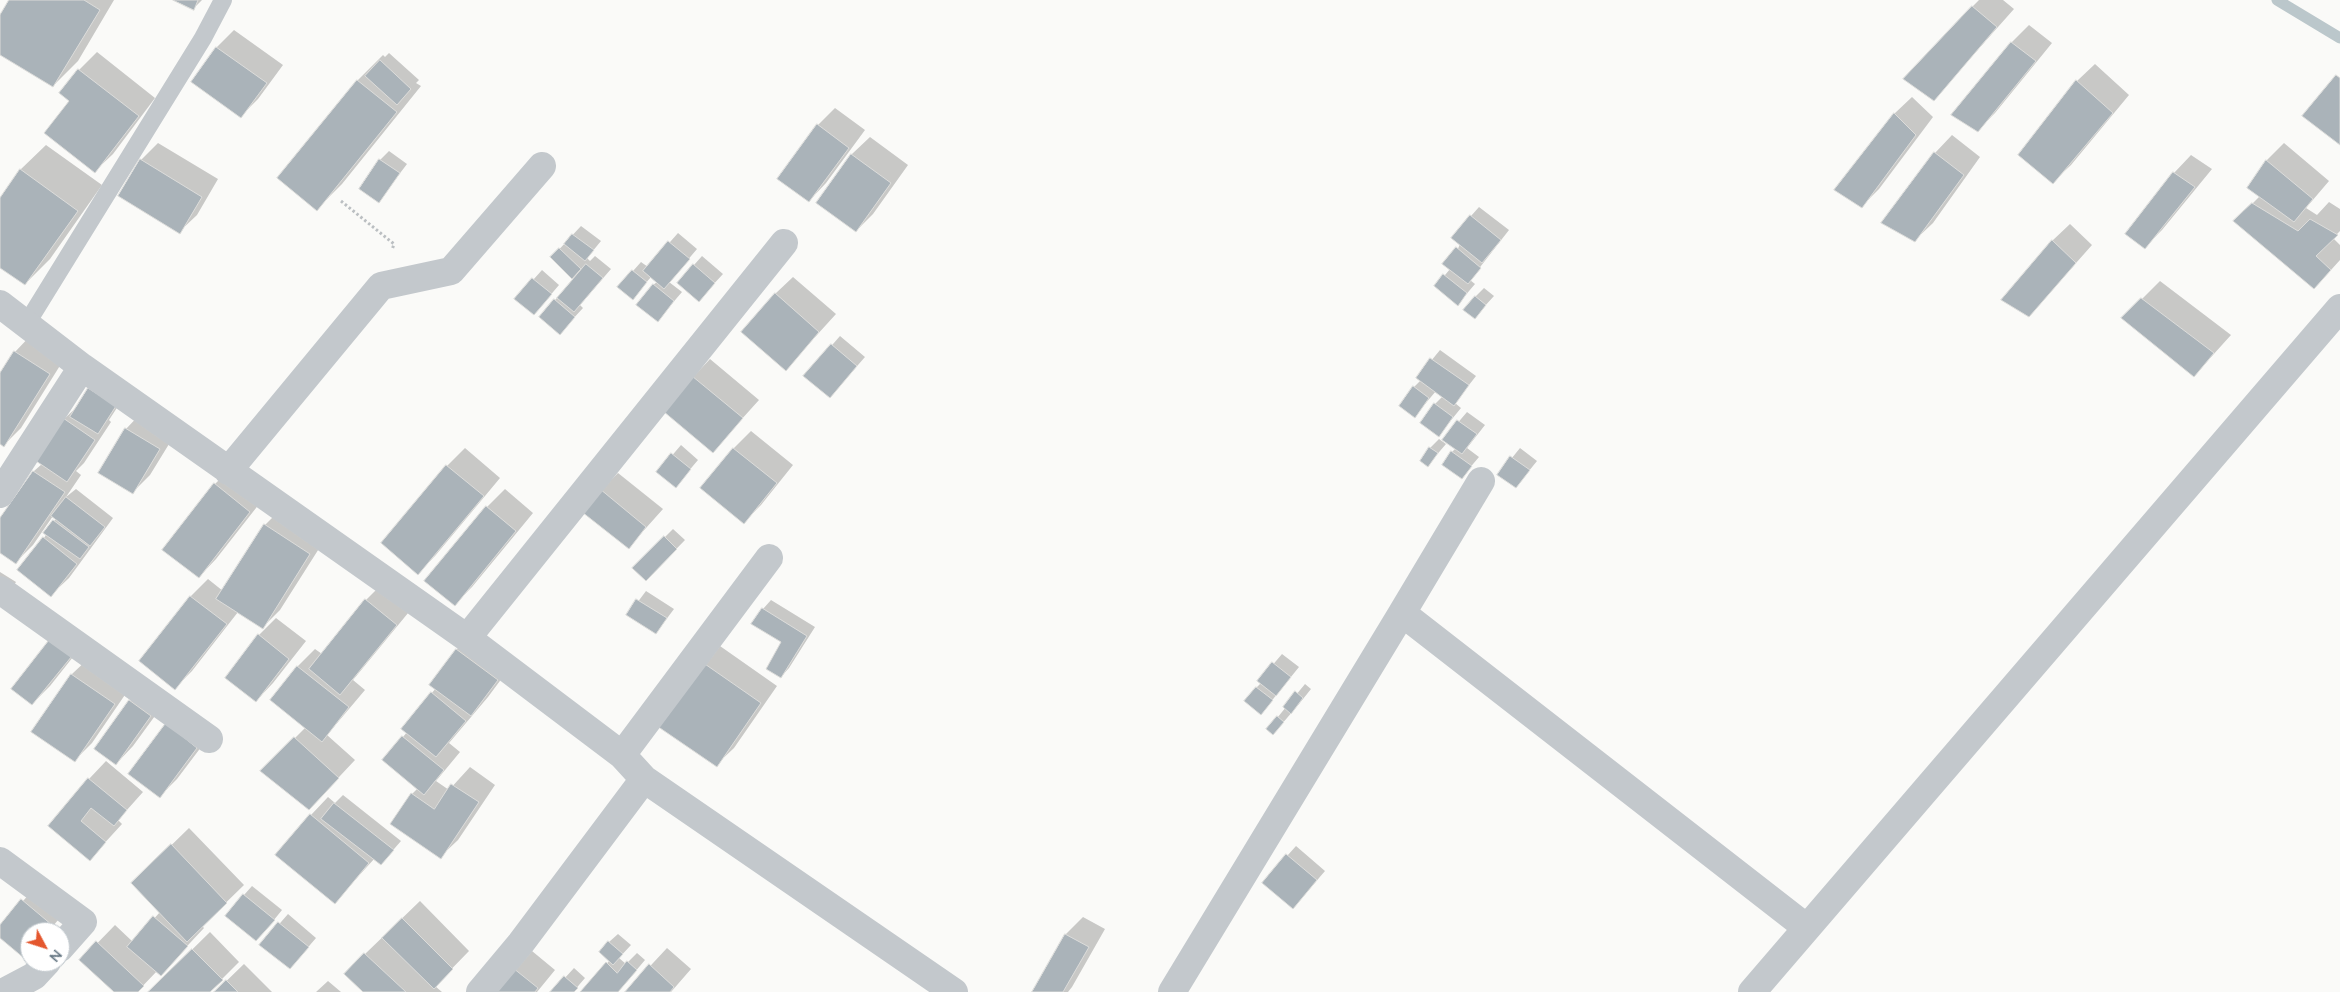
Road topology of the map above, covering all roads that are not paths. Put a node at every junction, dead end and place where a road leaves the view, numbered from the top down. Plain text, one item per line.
1 (223, 0) edge
2 (542, 166) dead end
3 (784, 243) dead end
4 (0, 304) edge
5 (2340, 308) edge
6 (26, 322) junction
7 (82, 367) junction
8 (228, 471) junction
9 (1481, 480) dead end
10 (0, 494) edge
11 (769, 558) dead end
12 (0, 590) edge
13 (1402, 613) junction
14 (467, 638) junction
15 (209, 739) dead end
16 (622, 755) junction
17 (644, 779) junction
18 (0, 861) edge
19 (1807, 928) junction
20 (70, 937) edge
21 (38, 972) edge
22 (4, 992) edge
23 (480, 992) edge
24 (954, 992) edge
25 (1172, 992) edge
26 (1752, 992) edge

1 - 6 lane
2 - 8 street
3 - 14 street
4 - 6 street
5 - 19 street
6 - 7 street
7 - 8 street
7 - 10 street
8 - 14 street
9 - 13 street
11 - 16 street
12 - 15 street
13 - 19 street
13 - 25 street
14 - 16 street
16 - 17 street
17 - 23 street
17 - 24 street
18 - 20 street
19 - 26 street
21 - 22 street

